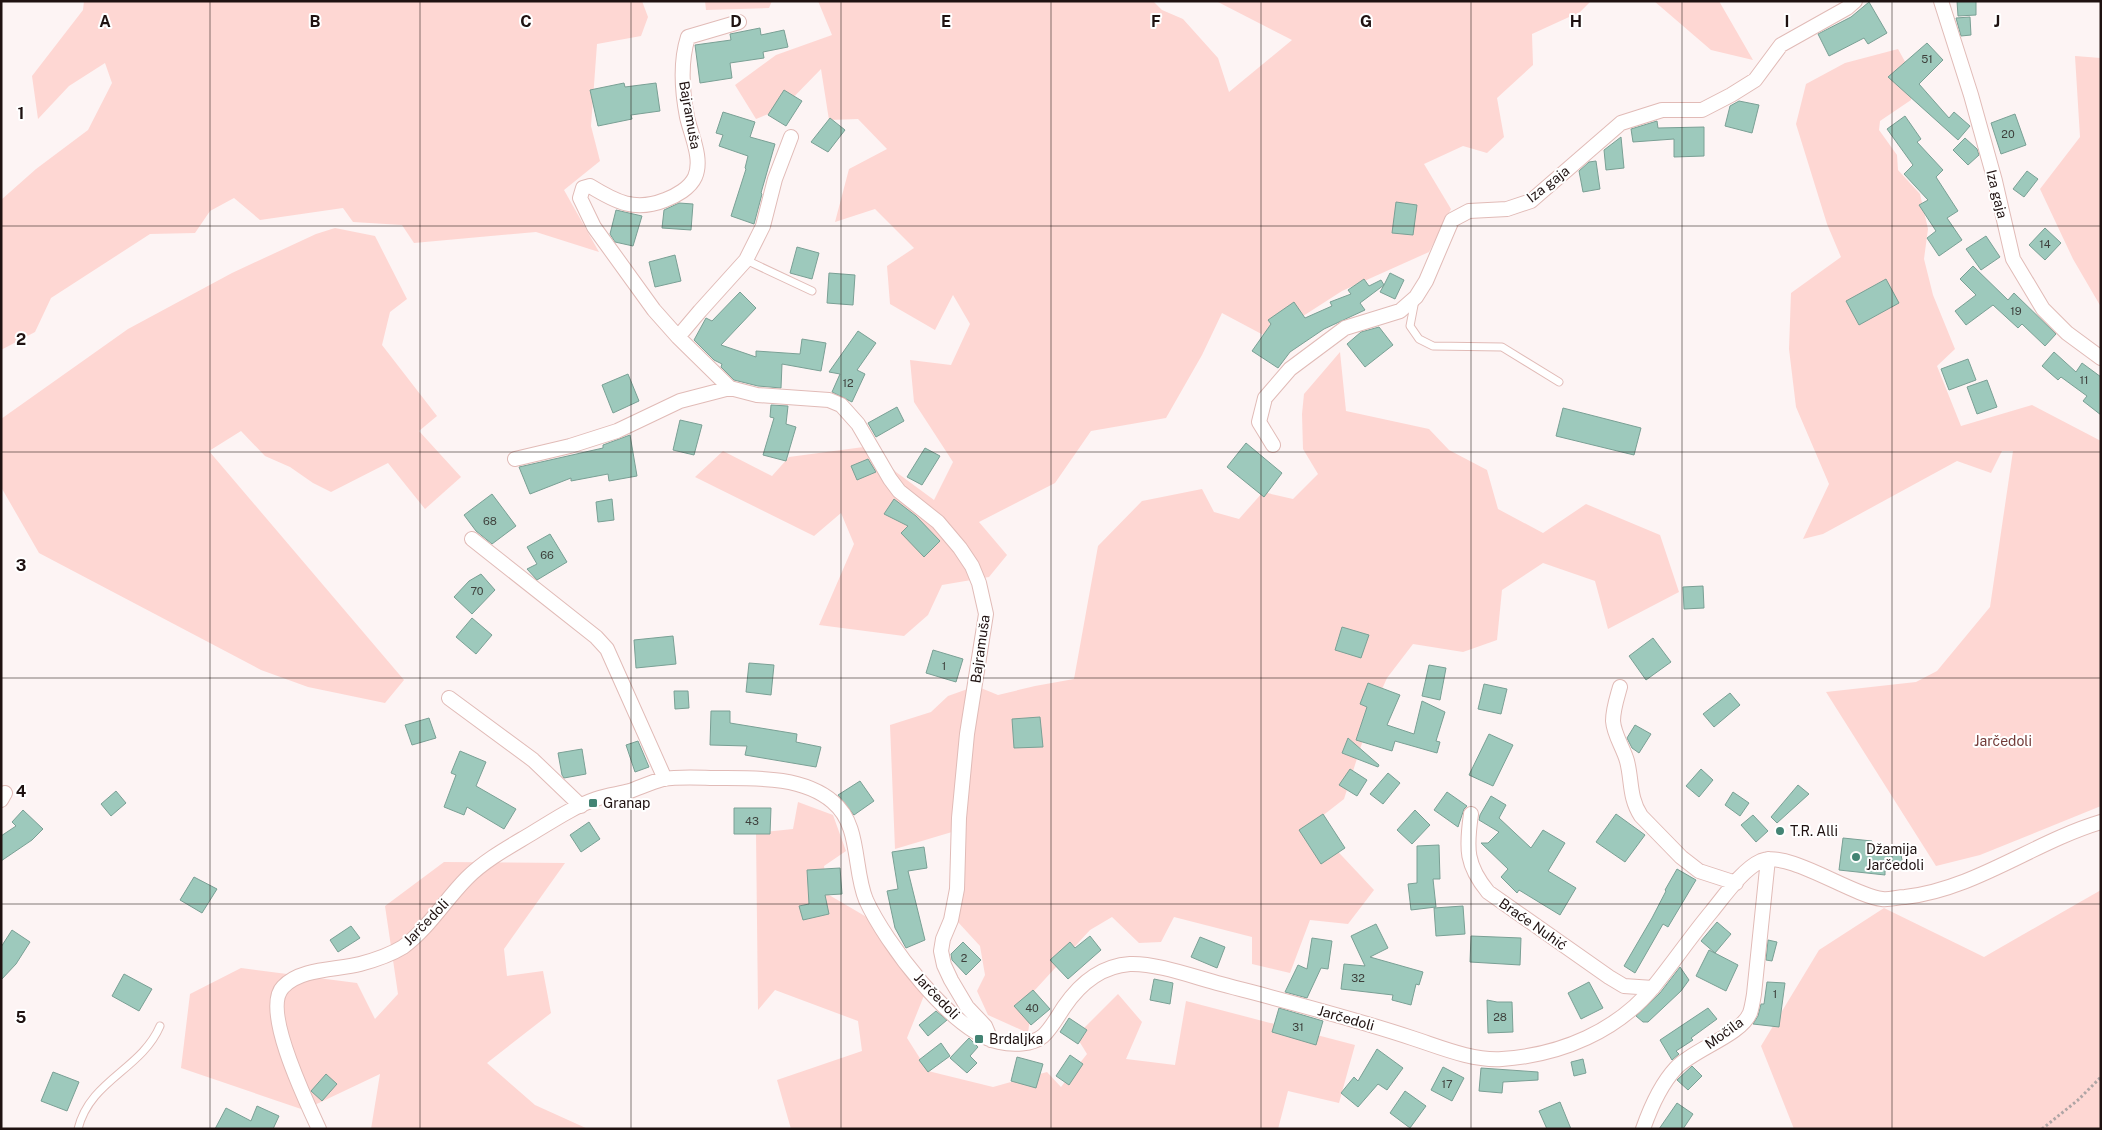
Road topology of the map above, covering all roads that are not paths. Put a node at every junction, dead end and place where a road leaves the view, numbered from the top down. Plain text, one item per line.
1 (1855, 1) edge
2 (1941, 1) edge
3 (739, 22) dead end
4 (791, 137) dead end
5 (746, 260) junction
6 (812, 291) dead end
7 (1416, 297) junction
8 (678, 337) junction
9 (2101, 358) edge
10 (1558, 382) dead end
11 (730, 388) junction
12 (1273, 445) dead end
13 (515, 459) dead end
14 (472, 539) dead end
15 (1620, 687) dead end
16 (450, 698) dead end
17 (665, 778) junction
18 (581, 806) junction
19 (1471, 814) dead end
20 (2101, 822) edge
21 (1768, 859) junction
22 (1736, 882) junction
23 (1652, 988) junction
24 (160, 1026) dead end
25 (991, 1040) junction
26 (78, 1129) edge
27 (319, 1129) edge
28 (1643, 1129) edge

1 - 7 street, Iza gaja
2 - 9 street, Iza gaja
3 - 8 street, Bajramuša
4 - 5 street
5 - 6 lane
5 - 8 street
7 - 10 lane
7 - 12 street, Iza gaja
8 - 11 street, Bajramuša
11 - 13 street, Bajramuša
11 - 25 street, Bajramuša
14 - 17 street
15 - 22 street
16 - 18 street
17 - 18 street, Jarčedoli
17 - 25 street, Jarčedoli
18 - 27 street, Jarčedoli
19 - 23 street, Braće Nuhić
20 - 21 street
21 - 22 street, Jarčedoli
21 - 28 street, Močila
22 - 23 street, Jarčedoli
23 - 25 street, Jarčedoli
24 - 26 lane

